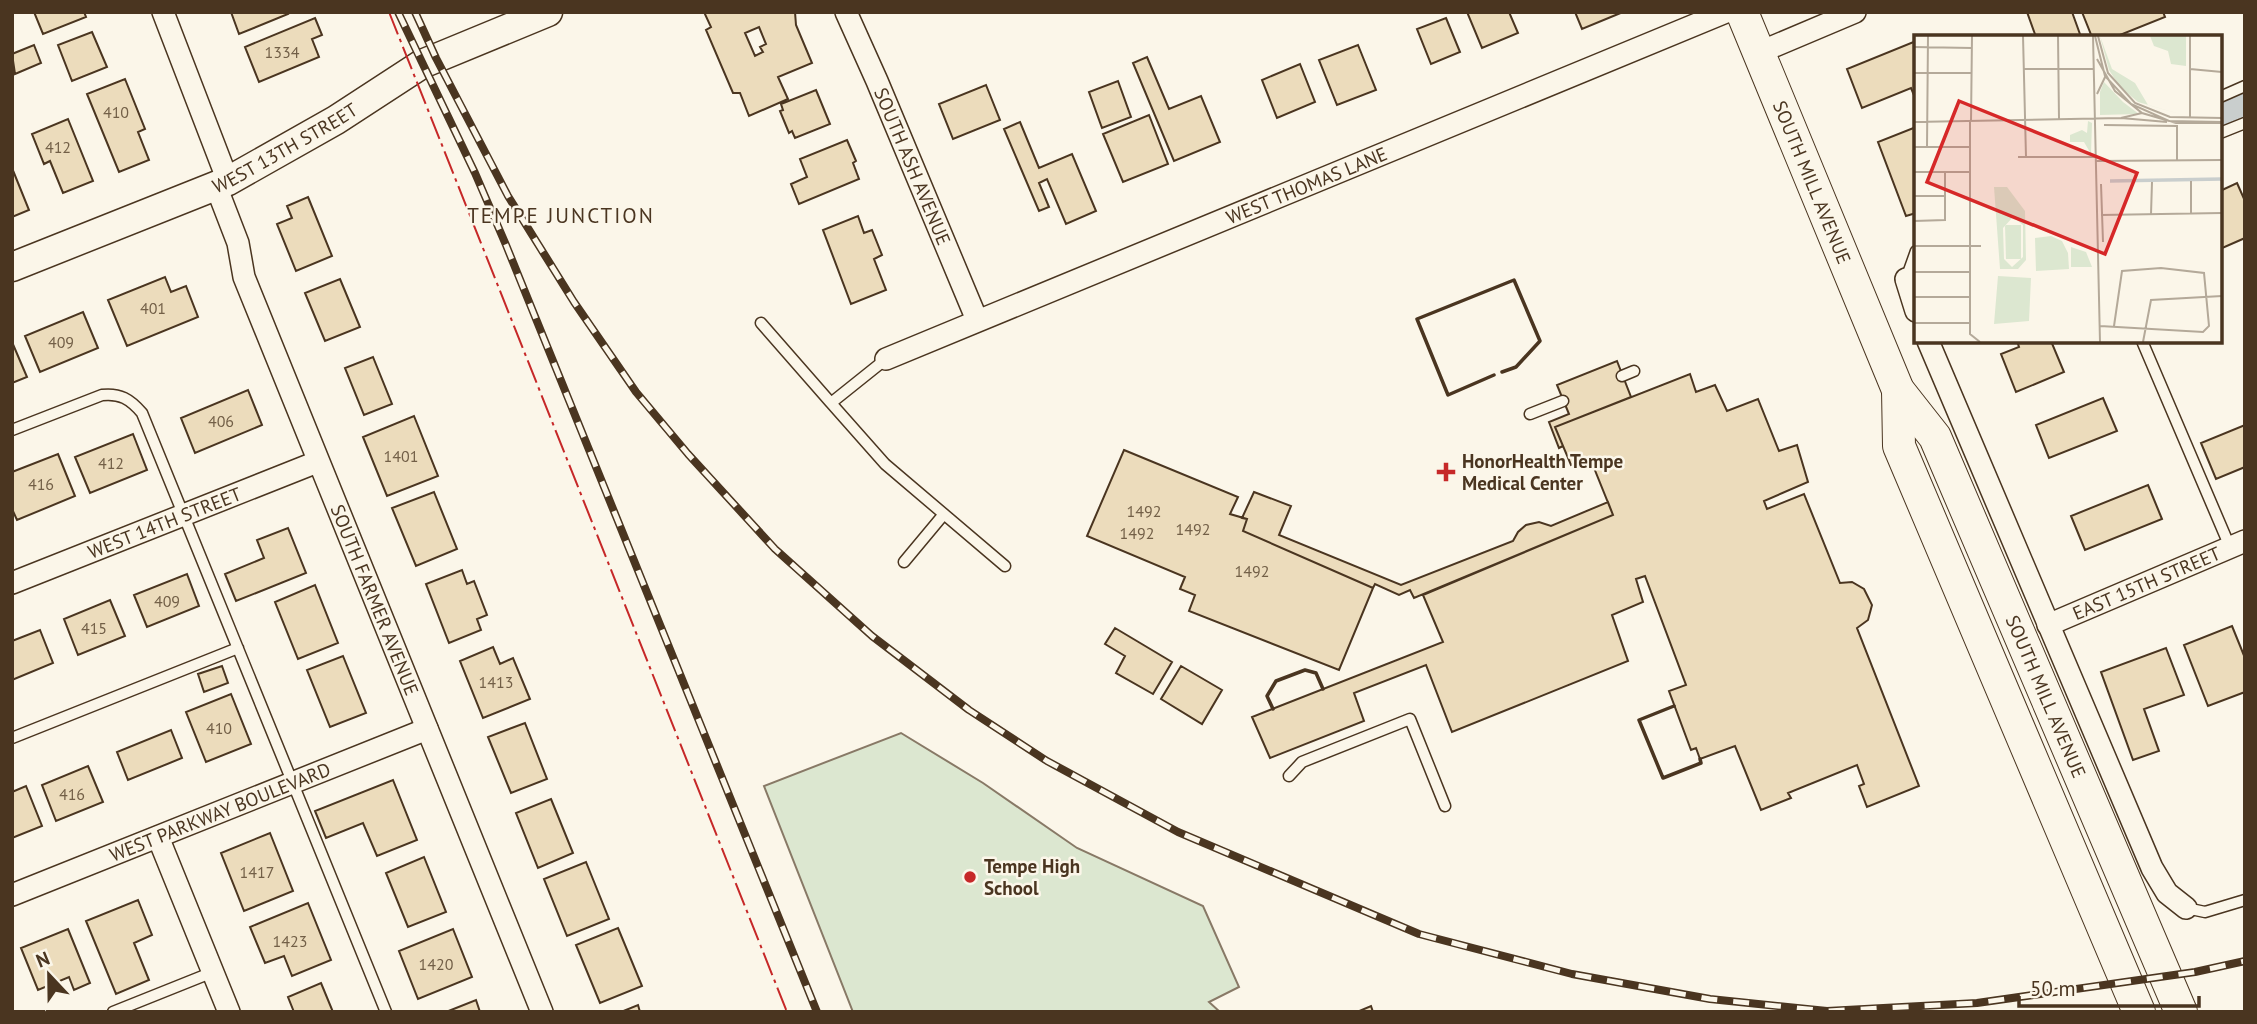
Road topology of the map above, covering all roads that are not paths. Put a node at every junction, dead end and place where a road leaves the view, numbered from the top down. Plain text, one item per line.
1 (163, 12) edge
2 (548, 12) edge
3 (846, 12) edge
4 (1726, 12) edge
5 (1742, 12) edge
6 (1855, 12) edge
7 (1759, 53) junction
8 (2245, 86) edge
9 (2222, 96) edge
10 (2245, 123) edge
11 (2222, 132) edge
12 (222, 183) junction
13 (1914, 257) edge
14 (12, 267) edge
15 (1906, 279) joint
16 (1914, 305) edge
17 (977, 320) junction
18 (761, 323) dead end
19 (1929, 343) edge
20 (2143, 343) edge
21 (886, 359) joint
22 (1634, 371) dead end
23 (1622, 376) dead end
24 (1898, 390) junction
25 (1563, 401) dead end
26 (831, 403) junction
27 (1530, 414) dead end
28 (12, 429) edge
29 (317, 462) junction
30 (944, 514) junction
31 (184, 515) junction
32 (2237, 544) edge
33 (904, 562) dead end
34 (1005, 566) dead end
35 (12, 583) edge
36 (2048, 625) junction
37 (238, 648) junction
38 (427, 729) junction
39 (12, 738) edge
40 (1289, 776) dead end
41 (293, 783) junction
42 (1444, 806) dead end
43 (158, 837) junction
44 (12, 895) edge
45 (2245, 900) edge
46 (2186, 908) joint
47 (213, 972) junction
48 (113, 1012) edge
49 (229, 1012) edge
50 (386, 1012) edge
51 (542, 1012) edge
52 (2139, 1012) edge
53 (2181, 1012) edge

1 - 12 street, SOUTH FARMER AVENUE
2 - 12 street, WEST 13TH STREET
3 - 17 street, SOUTH ASH AVENUE
4 - 17 street, WEST THOMAS LANE
5 - 7 main road, SOUTH MILL AVENUE
6 - 7 street
7 - 24 main road, SOUTH MILL AVENUE
8 - 9 lane
10 - 11 lane
12 - 14 street, WEST 13TH STREET
12 - 29 street, SOUTH FARMER AVENUE
13 - 15 lane
15 - 16 street
17 - 21 street, WEST THOMAS LANE
18 - 26 lane
19 - 36 street, SOUTH MILL AVENUE
20 - 32 lane
21 - 26 lane
22 - 23 lane
24 - 52 main road, SOUTH MILL AVENUE
24 - 53 main road, SOUTH MILL AVENUE
25 - 27 lane
26 - 30 lane
28 - 31 lane
29 - 31 street, WEST 14TH STREET
29 - 38 street, SOUTH FARMER AVENUE
30 - 33 lane
30 - 34 lane
31 - 35 street, WEST 14TH STREET
31 - 37 lane
32 - 36 street, EAST 15TH STREET
36 - 46 street, SOUTH MILL AVENUE
37 - 39 lane
37 - 41 lane
38 - 41 street, WEST PARKWAY BOULEVARD
38 - 51 street, SOUTH FARMER AVENUE
40 - 42 lane
41 - 43 street, WEST PARKWAY BOULEVARD
41 - 50 lane
43 - 44 street, WEST PARKWAY BOULEVARD
43 - 47 street
45 - 46 lane
47 - 48 lane
47 - 49 street

